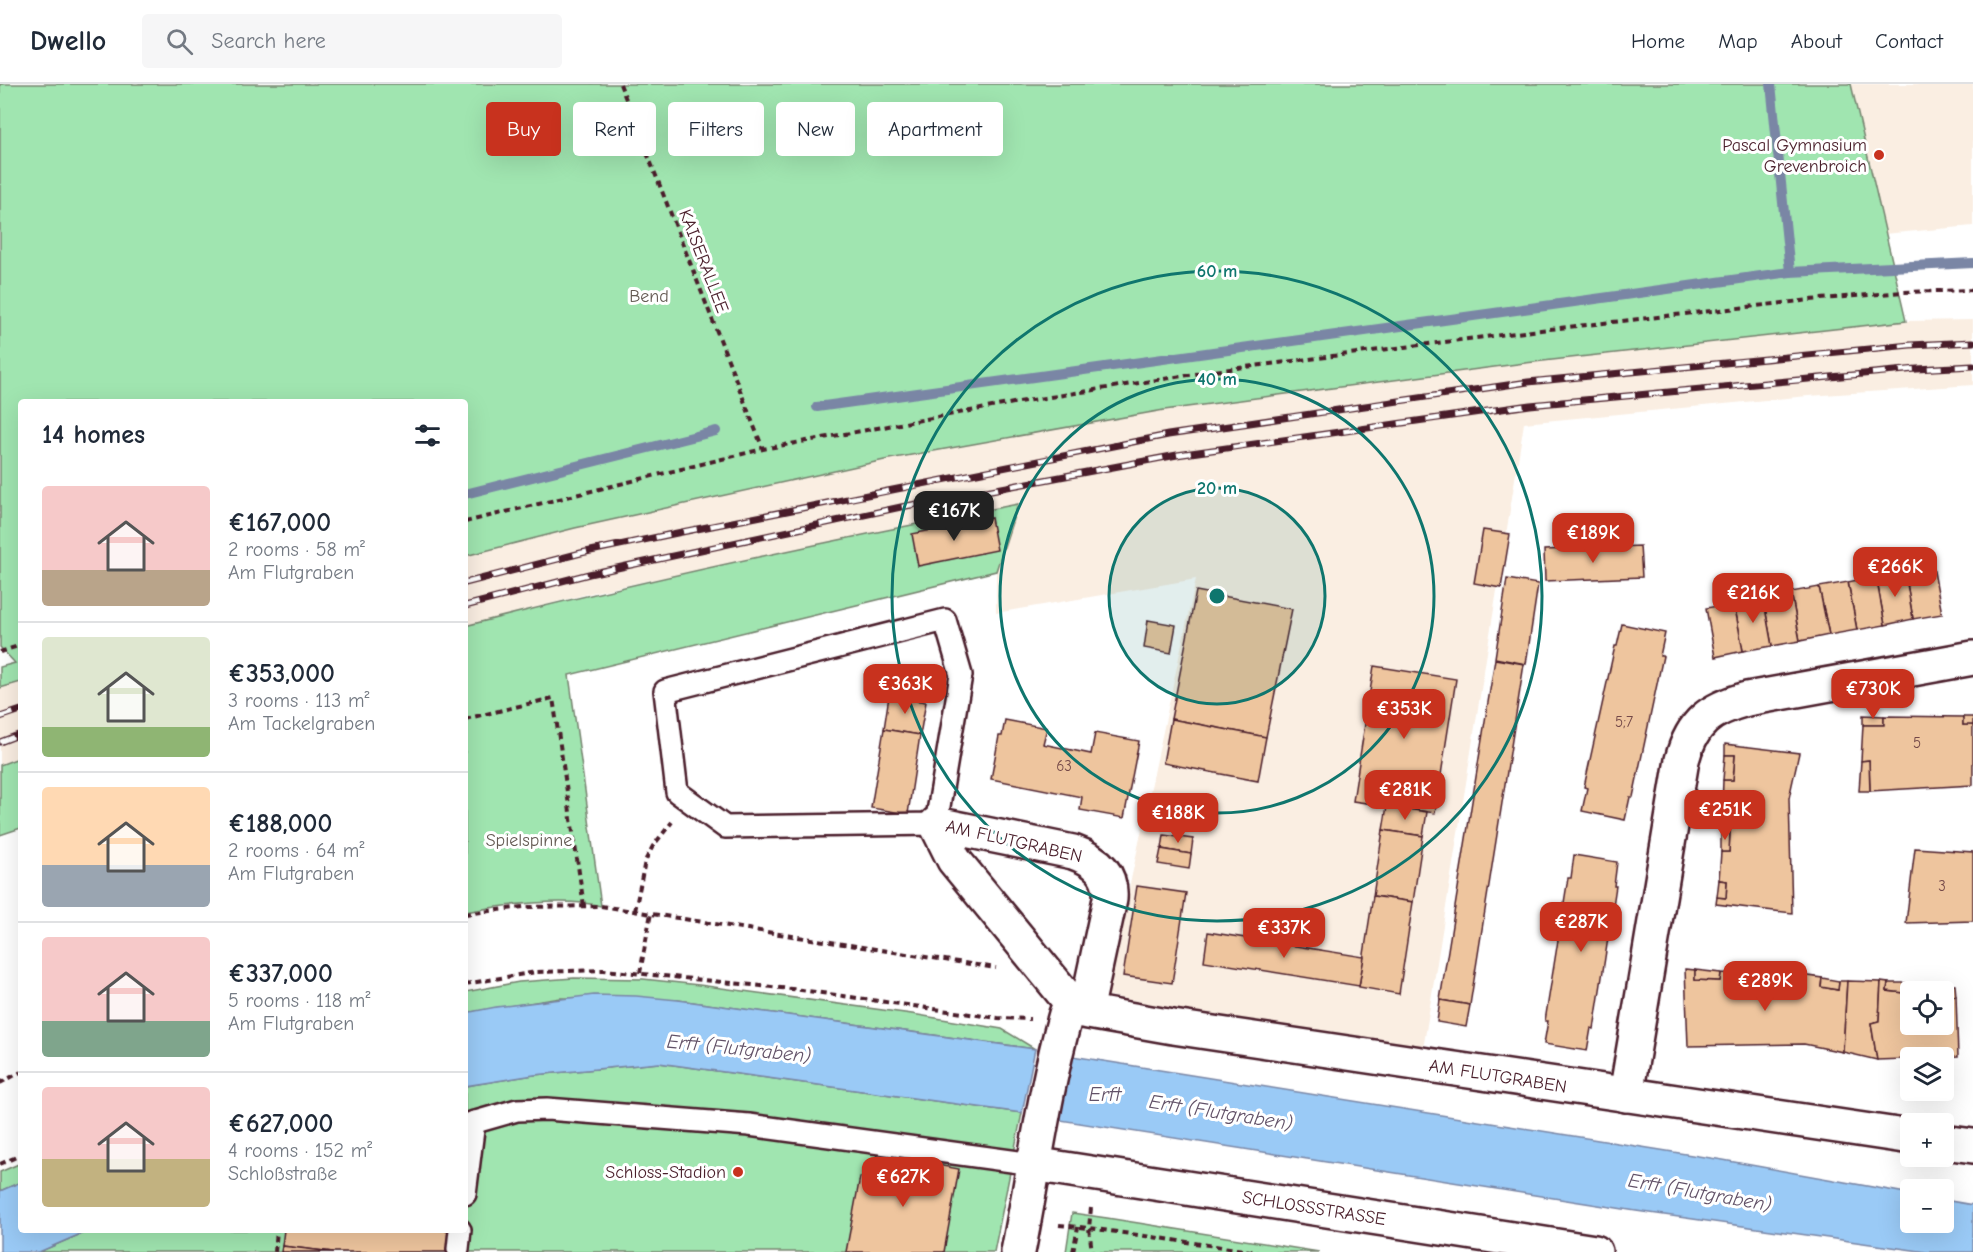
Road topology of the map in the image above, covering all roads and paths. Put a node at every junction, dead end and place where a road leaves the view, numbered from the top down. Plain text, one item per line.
1 (620, 84) edge
2 (1973, 290) edge
3 (763, 449) junction
4 (468, 521) edge
5 (18, 646) edge
6 (0, 652) edge
7 (1973, 658) edge
8 (468, 718) edge
9 (689, 801) junction
10 (936, 824) junction
11 (584, 906) junction
12 (635, 911) junction
13 (651, 913) junction
14 (468, 914) edge
15 (998, 968) dead end
16 (640, 973) junction
17 (468, 984) edge
18 (1076, 1012) junction
19 (18, 1074) edge
20 (0, 1083) edge
21 (1626, 1095) junction
22 (470, 1124) edge
23 (1900, 1135) edge
24 (1954, 1143) edge
25 (1973, 1146) edge
26 (468, 1152) edge
27 (18, 1156) edge
28 (0, 1164) edge
29 (1033, 1164) junction
30 (1078, 1227) dead end
31 (278, 1233) edge
32 (275, 1252) edge
33 (1018, 1252) edge
34 (1073, 1252) edge
35 (1092, 1252) edge
36 (1257, 1252) edge
37 (1595, 1252) edge

1 - 3 path, KAISERALLEE
2 - 3 path
3 - 4 path
5 - 6 path
7 - 21 street
8 - 11 path
9 - 10 lane
9 - 10 lane
9 - 12 path
10 - 18 street, AM FLUTGRABEN
10 - 18 street, AM FLUTGRABEN
11 - 12 path
11 - 14 path
12 - 13 path
13 - 15 path
13 - 16 path
16 - 17 path
16 - 18 path
18 - 21 street, AM FLUTGRABEN
18 - 29 street, AM FLUTGRABEN
19 - 20 path
21 - 23 street, AM FLUTGRABEN
22 - 26 lane
22 - 29 lane
24 - 25 street
27 - 28 path
29 - 33 street
29 - 37 street, SCHLOSSSTRASSE
30 - 34 path
31 - 32 path
35 - 36 path

